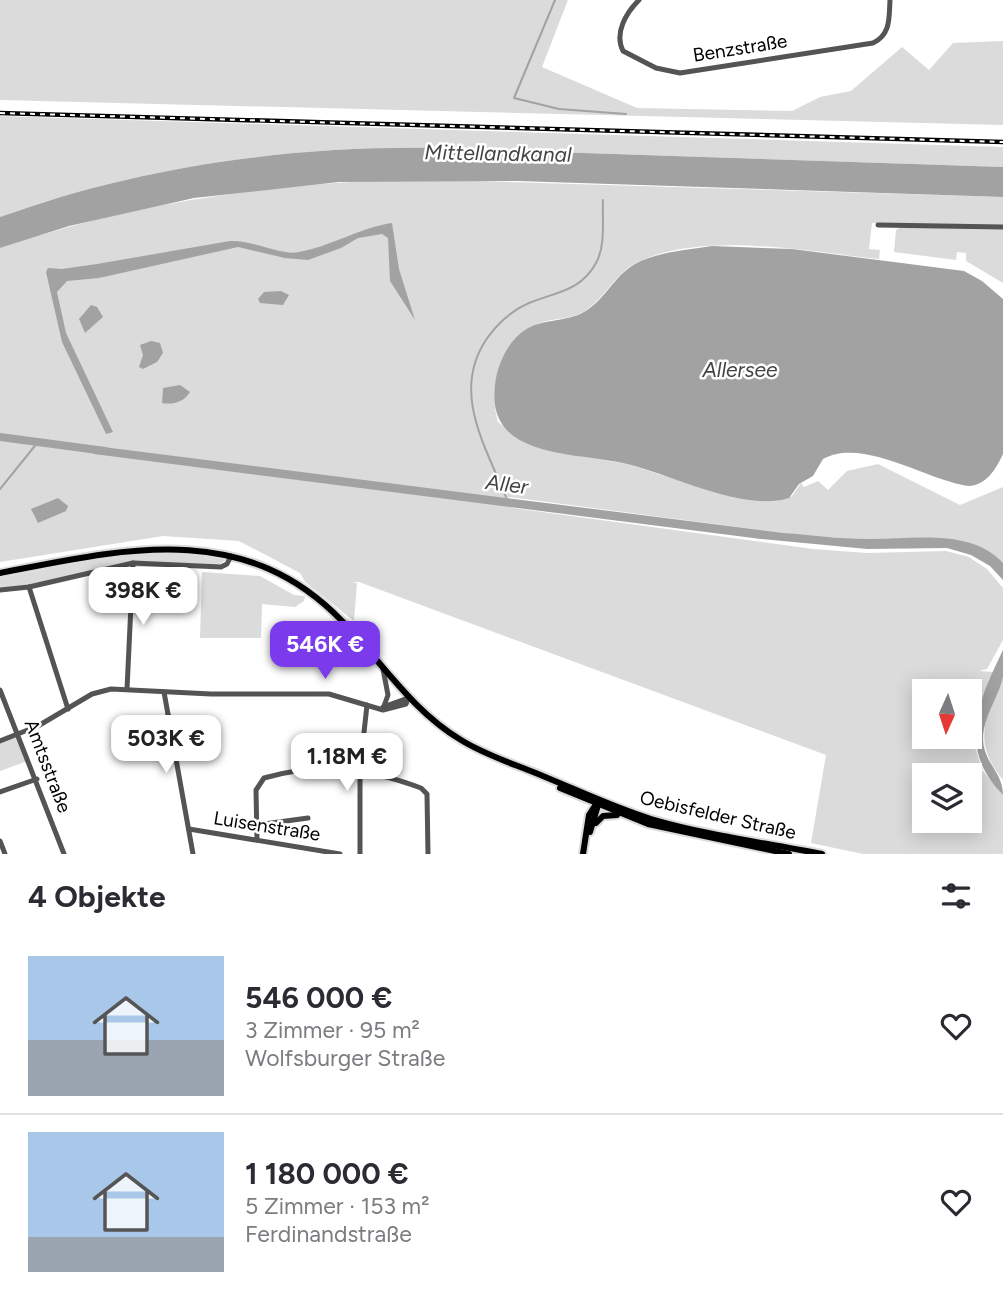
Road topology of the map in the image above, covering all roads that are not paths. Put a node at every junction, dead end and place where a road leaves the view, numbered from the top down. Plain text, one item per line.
1 (639, 0) edge
2 (890, 0) edge
3 (878, 225) dead end
4 (1003, 227) edge
5 (231, 556) junction
6 (133, 563) junction
7 (0, 573) edge
8 (29, 587) junction
9 (0, 590) edge
10 (383, 669) junction
11 (127, 689) junction
12 (0, 690) edge
13 (164, 692) junction
14 (408, 698) junction
15 (367, 705) junction
16 (384, 706) junction
17 (376, 708) junction
18 (68, 709) junction
19 (169, 716) junction
20 (140, 727) dead end
21 (19, 734) junction
22 (0, 741) edge
23 (510, 763) junction
24 (360, 769) junction
25 (37, 779) junction
26 (0, 792) edge
27 (577, 796) junction
28 (598, 803) junction
29 (589, 815) junction
30 (622, 816) junction
31 (308, 818) dead end
32 (257, 825) junction
33 (189, 829) junction
34 (591, 830) junction
35 (257, 840) junction
36 (0, 841) edge
37 (585, 843) junction
38 (5, 854) edge
39 (64, 854) edge
40 (193, 854) edge
41 (340, 854) edge
42 (360, 854) edge
43 (428, 854) edge
44 (583, 854) edge
45 (789, 854) edge
46 (822, 854) edge

1 - 2 street, Benzstraße
3 - 4 street
5 - 6 street
5 - 7 main road
5 - 10 main road
6 - 8 street
6 - 11 street
8 - 9 street
8 - 18 street
10 - 14 main road
10 - 16 street
11 - 13 street
11 - 18 street
12 - 21 street, Amtsstraße
13 - 15 street
13 - 19 street
14 - 16 street
14 - 17 street
14 - 23 main road
15 - 17 street
15 - 24 street
16 - 17 street
18 - 21 street
19 - 20 street
19 - 33 street
21 - 22 street
21 - 25 street, Amtsstraße
23 - 27 main road
23 - 28 main road
24 - 32 street
24 - 42 street
24 - 43 street
25 - 26 street
25 - 39 street, Amtsstraße
27 - 28 main road
27 - 29 main road
28 - 29 main road
28 - 30 main road, Oebisfelder Straße
28 - 34 main road
28 - 46 main road, Oebisfelder Straße
29 - 37 main road
30 - 34 main road
30 - 45 main road, Oebisfelder Straße
31 - 32 street
32 - 35 street
33 - 35 street, Luisenstraße
33 - 40 street
34 - 37 main road
35 - 41 street, Luisenstraße
36 - 38 street
37 - 44 main road

